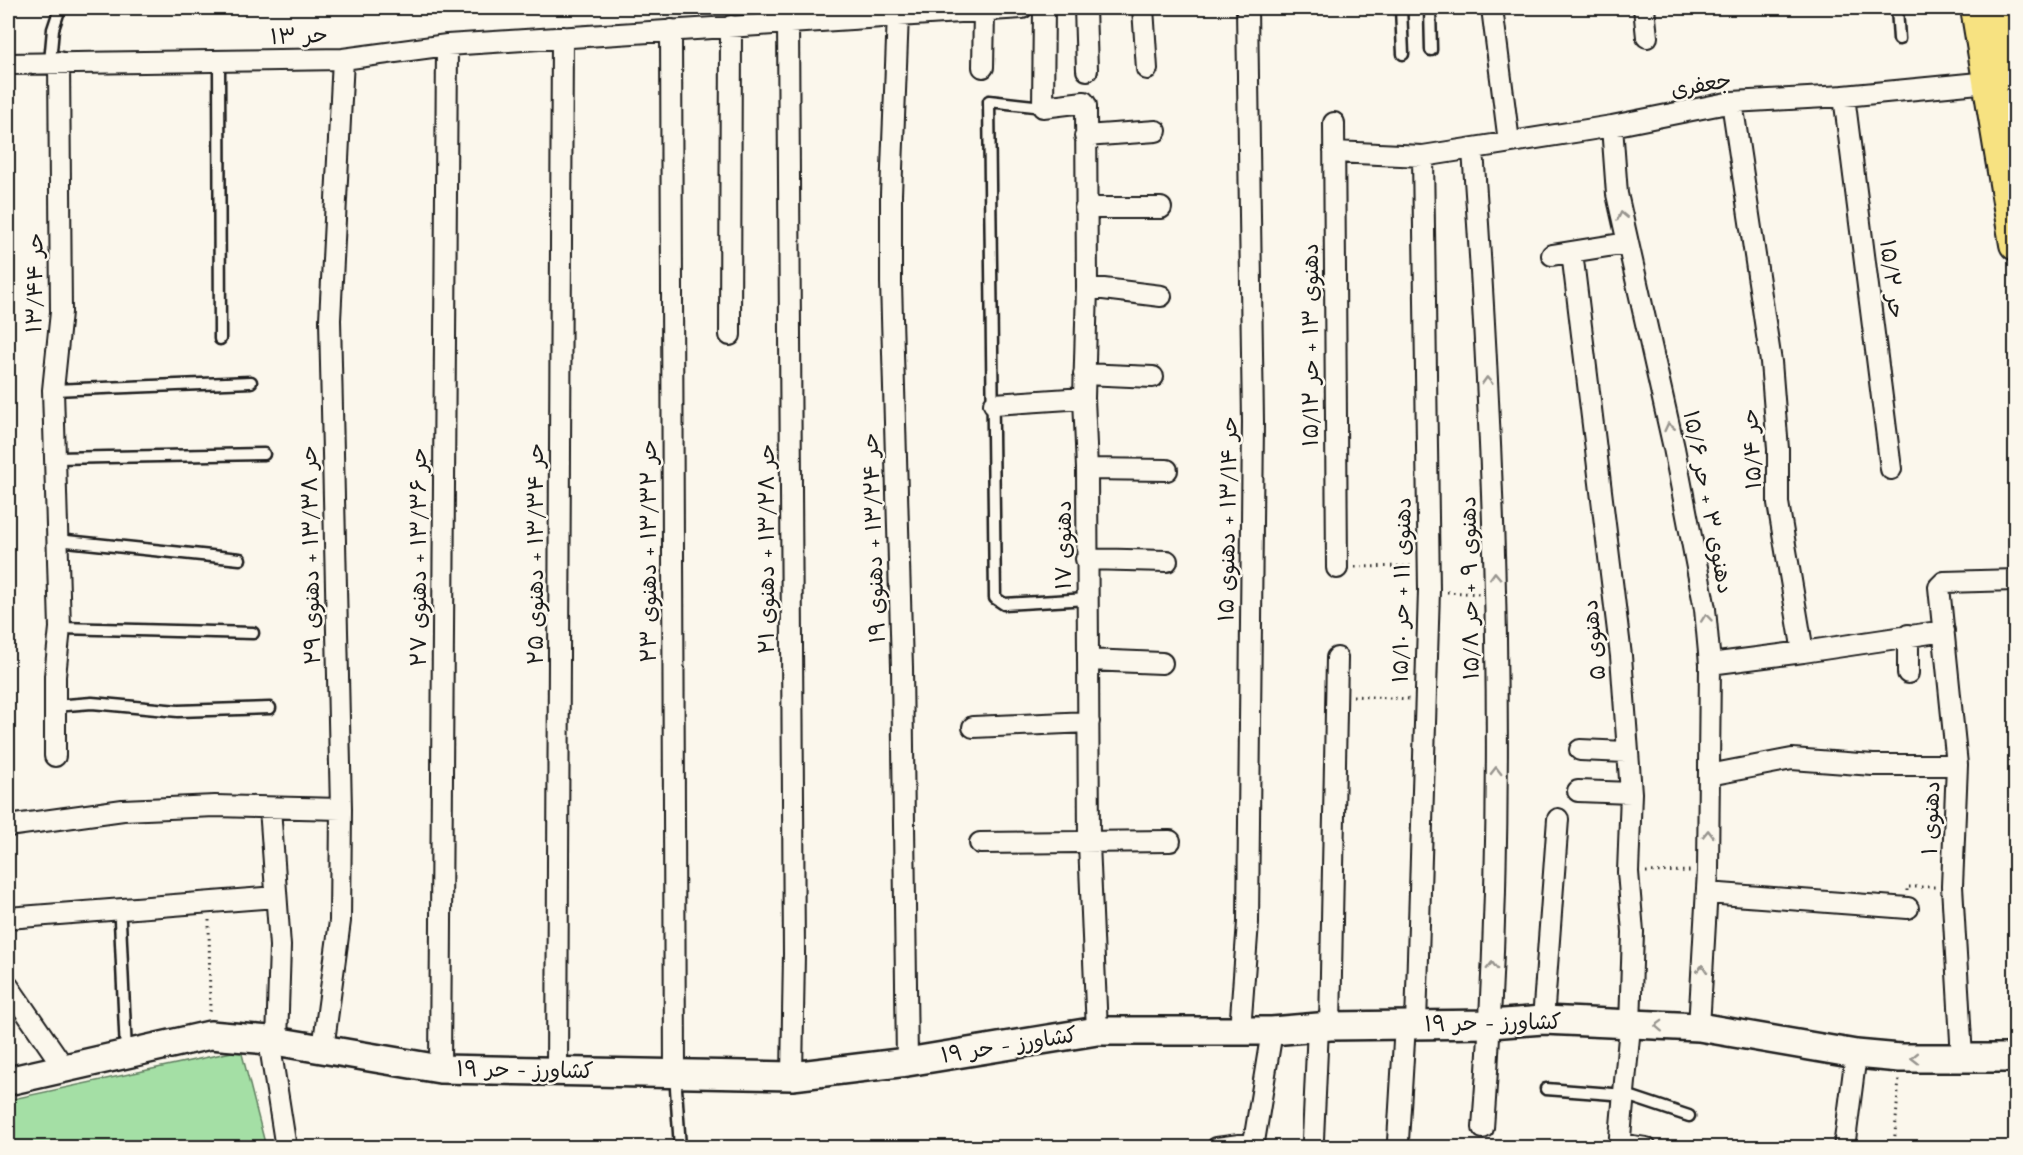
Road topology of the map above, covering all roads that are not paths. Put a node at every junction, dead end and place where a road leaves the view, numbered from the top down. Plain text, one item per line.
1 (60, 8) edge
2 (1022, 8) edge
3 (1044, 8) edge
4 (1085, 8) edge
5 (1143, 8) edge
6 (1247, 8) edge
7 (1401, 8) edge
8 (1430, 8) edge
9 (1492, 8) edge
10 (1644, 8) edge
11 (1897, 8) edge
12 (2000, 10) edge
13 (984, 11) junction
14 (898, 14) junction
15 (788, 22) junction
16 (731, 26) junction
17 (671, 30) junction
18 (562, 37) junction
19 (1647, 37) dead end
20 (1899, 39) dead end
21 (447, 45) junction
22 (1431, 50) dead end
23 (1403, 54) dead end
24 (343, 58) junction
25 (54, 62) junction
26 (219, 63) junction
27 (8, 64) edge
28 (983, 67) dead end
29 (1147, 69) dead end
30 (1087, 70) dead end
31 (2002, 79) edge
32 (1844, 96) junction
33 (1732, 102) junction
34 (1043, 107) junction
35 (1334, 123) dead end
36 (1612, 126) junction
37 (1156, 131) dead end
38 (1085, 136) junction
39 (1509, 142) junction
40 (1473, 150) junction
41 (1334, 152) junction
42 (1423, 156) junction
43 (1085, 208) junction
44 (1161, 208) dead end
45 (1628, 243) junction
46 (2016, 244) edge
47 (1572, 252) junction
48 (1552, 255) dead end
49 (1087, 287) junction
50 (1161, 296) dead end
51 (730, 335) dead end
52 (220, 339) dead end
53 (1084, 374) junction
54 (1153, 377) dead end
55 (251, 382) dead end
56 (53, 390) junction
57 (1083, 398) junction
58 (994, 404) junction
59 (264, 454) dead end
60 (56, 458) junction
61 (1087, 469) junction
62 (1891, 469) dead end
63 (1167, 470) dead end
64 (57, 540) junction
65 (240, 559) dead end
66 (1086, 559) junction
67 (1167, 561) dead end
68 (1337, 568) road end
69 (2016, 580) edge
70 (1088, 599) junction
71 (60, 628) junction
72 (1944, 631) junction
73 (252, 633) dead end
74 (1908, 636) junction
75 (1803, 652) junction
76 (1337, 658) dead end
77 (1088, 660) junction
78 (1161, 663) dead end
79 (1710, 664) junction
80 (1908, 673) dead end
81 (54, 706) junction
82 (270, 708) dead end
83 (1089, 722) junction
84 (974, 727) dead end
85 (1580, 750) dead end
86 (1626, 752) junction
87 (55, 756) dead end
88 (1957, 765) junction
89 (1709, 775) junction
90 (1578, 791) dead end
91 (1631, 793) junction
92 (270, 808) junction
93 (341, 809) junction
94 (1558, 819) dead end
95 (8, 826) edge
96 (1170, 841) dead end
97 (980, 843) dead end
98 (1089, 843) junction
99 (1707, 893) junction
100 (276, 897) junction
101 (1908, 908) road end
102 (8, 918) edge
103 (120, 921) dead end
104 (8, 986) edge
105 (1543, 1020) junction
106 (1410, 1024) junction
107 (1491, 1024) junction
108 (1630, 1026) junction
109 (1324, 1027) junction
110 (1699, 1028) junction
111 (1097, 1030) junction
112 (1240, 1031) junction
113 (1272, 1031) junction
114 (273, 1041) junction
115 (323, 1049) junction
116 (126, 1052) junction
117 (1856, 1054) junction
118 (1962, 1058) junction
119 (2016, 1058) edge
120 (907, 1062) junction
121 (63, 1066) junction
122 (440, 1069) junction
123 (557, 1071) junction
124 (675, 1072) junction
125 (792, 1076) junction
126 (8, 1081) edge
127 (1546, 1089) dead end
128 (1626, 1095) junction
129 (1689, 1116) dead end
130 (1483, 1128) dead end
131 (1313, 1139) dead end
132 (1398, 1141) dead end
133 (1253, 1145) edge
134 (1619, 1146) edge
135 (285, 1148) edge
136 (680, 1148) edge
137 (1217, 1148) edge
138 (1646, 1148) edge
139 (1844, 1148) edge

1 - 25 lane
2 - 13 street, حر ۱۳
3 - 34 street
4 - 30 street
5 - 29 street
6 - 112 street, حر ۱۳/۱۴ + دهنوی ۱۵
7 - 23 lane
8 - 22 lane
9 - 39 street
10 - 19 street
11 - 20 lane
12 - 31 main road
13 - 14 street, حر ۱۳
13 - 28 street
14 - 15 street, حر ۱۳
14 - 120 street, حر ۱۳/۲۴ + دهنوی ۱۹
15 - 16 street, حر ۱۳
15 - 125 street, حر ۱۳/۲۸ + دهنوی ۲۱
16 - 17 street, حر ۱۳
16 - 51 street
17 - 18 street, حر ۱۳
17 - 124 street, حر ۱۳/۳۲ + دهنوی ۲۳
18 - 21 street, حر ۱۳
18 - 123 street, حر ۱۳/۳۴ + دهنوی ۲۵
21 - 24 street, حر ۱۳
21 - 122 street, حر ۱۳/۳۶ + دهنوی ۲۷
24 - 26 street, حر ۱۳
24 - 93 street, حر ۱۳/۳۸ + دهنوی ۲۹
25 - 26 street, حر ۱۳
25 - 27 street, حر ۱۳
25 - 56 street, حر ۱۳/۴۴
26 - 52 lane
31 - 32 street, جعفری
31 - 46 main road
32 - 33 street, جعفری
32 - 62 street, حر ۱۵/۲
33 - 36 street, جعفری
33 - 75 street, حر ۱۵/۴
34 - 38 street, دهنوی ۱۷
34 - 58 lane
35 - 41 street, دهنوی ۱۳ + حر ۱۵/۱۲
36 - 39 street, جعفری
45 -> 36 street, دهنوی ۳ + حر ۱۵/۶
37 - 38 street
38 - 43 street, دهنوی ۱۷
39 - 40 street, جعفری
40 - 42 street, جعفری
107 -> 40 street, دهنوی ۹ + حر ۱۵/۸
41 - 42 street, جعفری
41 - 68 street, دهنوی ۱۳ + حر ۱۵/۱۲
42 - 106 street, دهنوی ۱۱ + حر ۱۵/۱۰
43 - 44 street
43 - 49 street, دهنوی ۱۷
45 - 47 street
79 -> 45 street, دهنوی ۳ + حر ۱۵/۶
47 - 48 street
47 - 86 street, دهنوی ۵
49 - 50 street
49 - 53 street, دهنوی ۱۷
53 - 54 street
53 - 57 street, دهنوی ۱۷
55 - 56 lane
56 - 60 street, حر ۱۳/۴۴
57 - 58 street
57 - 61 street, دهنوی ۱۷
58 - 70 lane
59 - 60 lane
60 - 64 street, حر ۱۳/۴۴
61 - 63 street
61 - 66 street, دهنوی ۱۷
64 - 65 lane
64 - 71 street, حر ۱۳/۴۴
66 - 67 street
66 - 70 street, دهنوی ۱۷
69 - 72 street, دهنوی ۱
70 - 77 street, دهنوی ۱۷
71 - 73 lane
71 - 81 street, حر ۱۳/۴۴
72 - 74 street
72 - 88 street, دهنوی ۱
74 - 75 street
74 - 80 street
75 - 79 street
76 - 109 street
77 - 78 street
77 - 83 street, دهنوی ۱۷
79 - 89 street, دهنوی ۳ + حر ۱۵/۶
81 - 82 lane
81 - 87 street, حر ۱۳/۴۴
83 - 84 street
83 - 98 street, دهنوی ۱۷
85 - 86 street
86 - 91 street, دهنوی ۵
88 - 89 street
88 - 118 street, دهنوی ۱
99 -> 89 street, دهنوی ۳ + حر ۱۵/۶
90 - 91 street
91 - 108 street, دهنوی ۵
92 - 93 street
92 - 95 street
92 - 100 street
93 - 115 street, حر ۱۳/۳۸ + دهنوی ۲۹
94 - 105 street
96 - 98 street
97 - 98 street
98 - 111 street, دهنوی ۱۷
99 - 101 street
110 -> 99 street, دهنوی ۳ + حر ۱۵/۶
100 - 102 street
100 - 114 street
103 - 116 lane
104 - 121 street
105 - 107 street, کشاورز - حر ۱۹
105 - 108 street, کشاورز - حر ۱۹
106 - 107 street, کشاورز - حر ۱۹
106 - 109 street, کشاورز - حر ۱۹
106 - 132 street, دهنوی ۱۱ + حر ۱۵/۱۰
107 - 130 street, دهنوی ۹ + حر ۱۵/۸
110 -> 108 street, کشاورز - حر ۱۹
108 - 128 street, دهنوی ۵
109 - 113 street, کشاورز - حر ۱۹
109 - 131 street
110 - 117 street, کشاورز - حر ۱۹
111 - 112 street, کشاورز - حر ۱۹
111 - 120 street, کشاورز - حر ۱۹
112 - 113 street, کشاورز - حر ۱۹
113 - 133 street
114 - 115 street, کشاورز - حر ۱۹
114 - 116 street, کشاورز - حر ۱۹
114 - 135 street
115 - 122 street, کشاورز - حر ۱۹
116 - 121 street, کشاورز - حر ۱۹
118 -> 117 street, کشاورز - حر ۱۹
117 - 139 street
118 - 119 street, کشاورز - حر ۱۹
120 - 125 street, کشاورز - حر ۱۹
121 - 126 street, کشاورز - حر ۱۹
122 - 123 street, کشاورز - حر ۱۹
123 - 124 street, کشاورز - حر ۱۹
124 - 125 street, کشاورز - حر ۱۹
124 - 136 lane
127 - 128 lane
128 - 129 lane
128 - 134 street, دهنوی ۵
133 - 137 street
134 - 138 street

